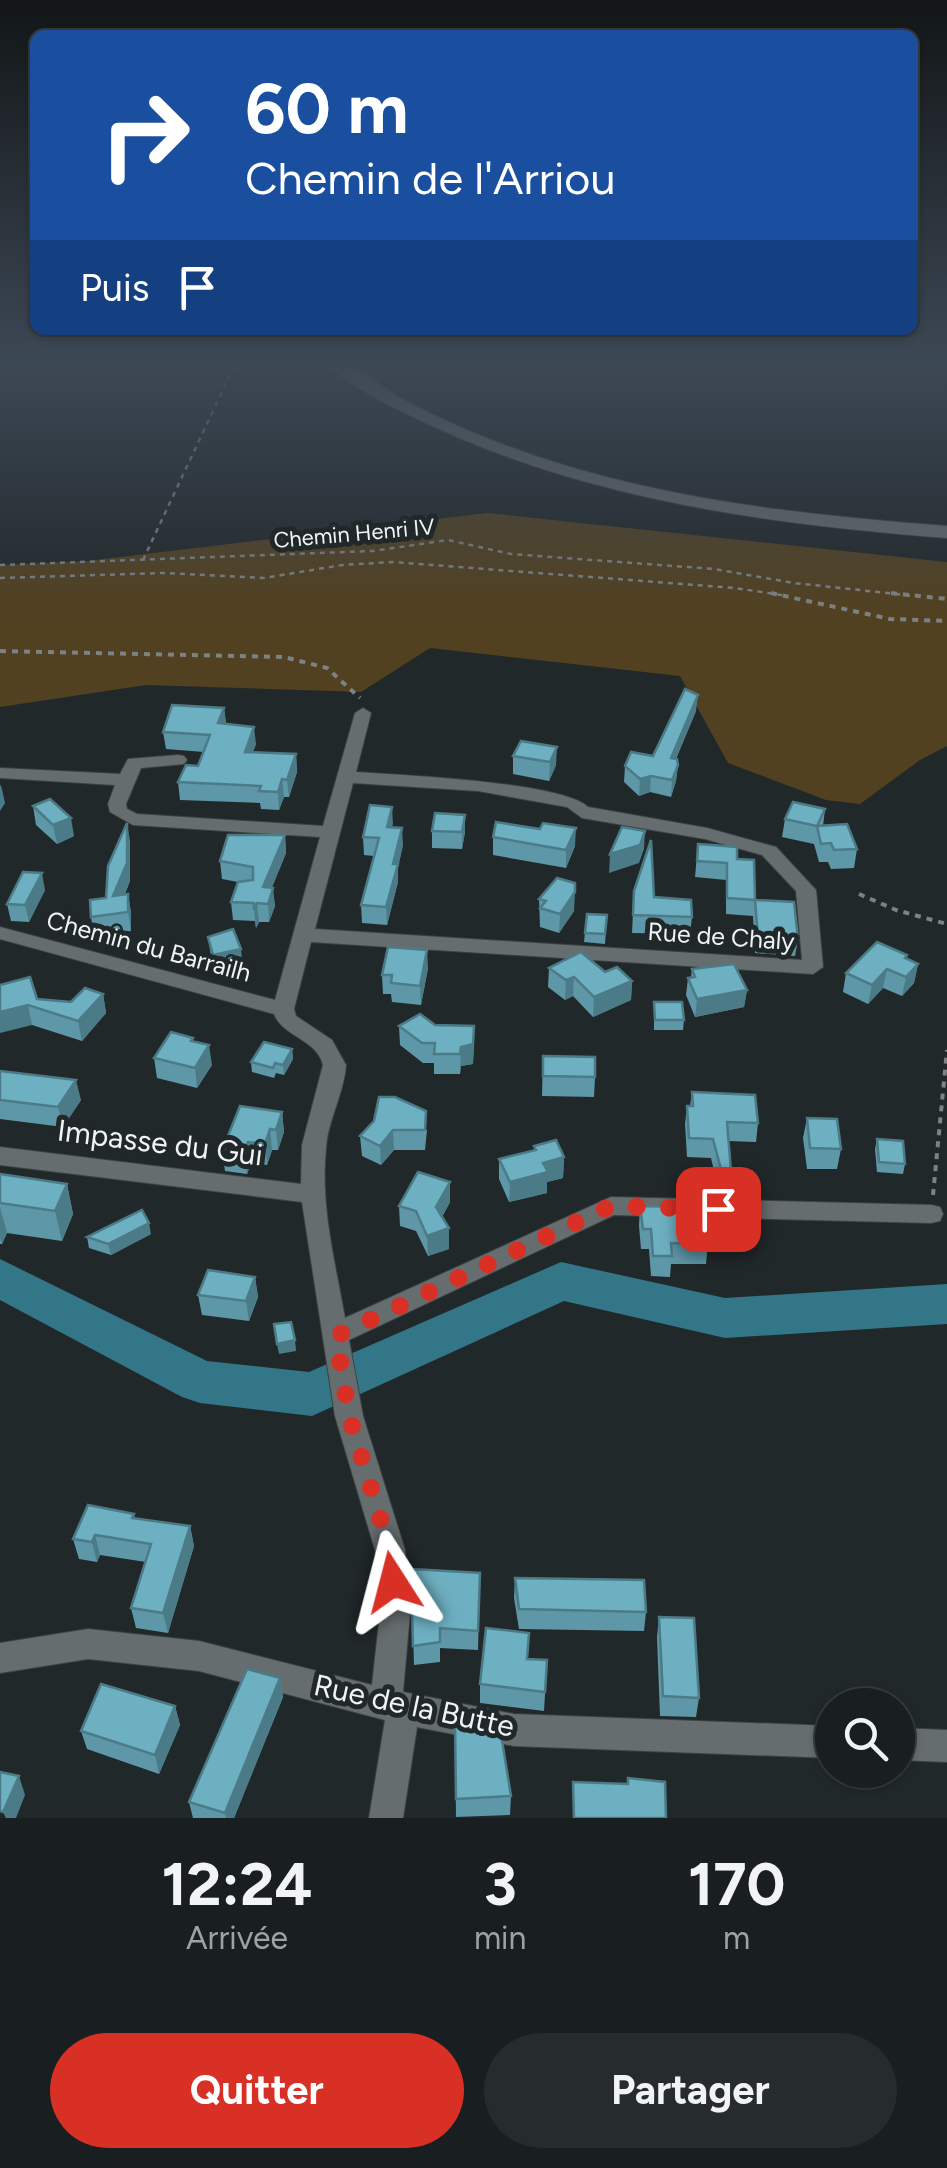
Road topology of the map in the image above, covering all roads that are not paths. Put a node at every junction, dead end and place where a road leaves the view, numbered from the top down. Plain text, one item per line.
1 (495, 447) edge
2 (947, 530) edge
3 (363, 713) road end
4 (178, 760) dead end
5 (0, 774) edge
6 (346, 777) junction
7 (126, 780) junction
8 (333, 832) junction
9 (0, 934) edge
10 (303, 934) junction
11 (283, 1010) junction
12 (0, 1156) edge
13 (312, 1194) junction
14 (931, 1214) road end
15 (337, 1340) junction
16 (0, 1658) edge
17 (393, 1706) junction
18 (815, 1741) edge
19 (915, 1745) edge
20 (947, 1746) edge
21 (386, 1818) edge

1 - 2 main road
3 - 6 street
4 - 7 street
5 - 7 street
6 - 8 street
6 - 10 street, Rue de Chaly
7 - 8 street
8 - 10 street
9 - 11 street, Chemin du Barrailh
10 - 11 street
11 - 13 street
12 - 13 street, Impasse du Gui
13 - 15 street
14 - 15 street
15 - 17 street
16 - 17 street, Rue de la Butte
17 - 18 street, Rue de la Butte
17 - 21 street
19 - 20 street

